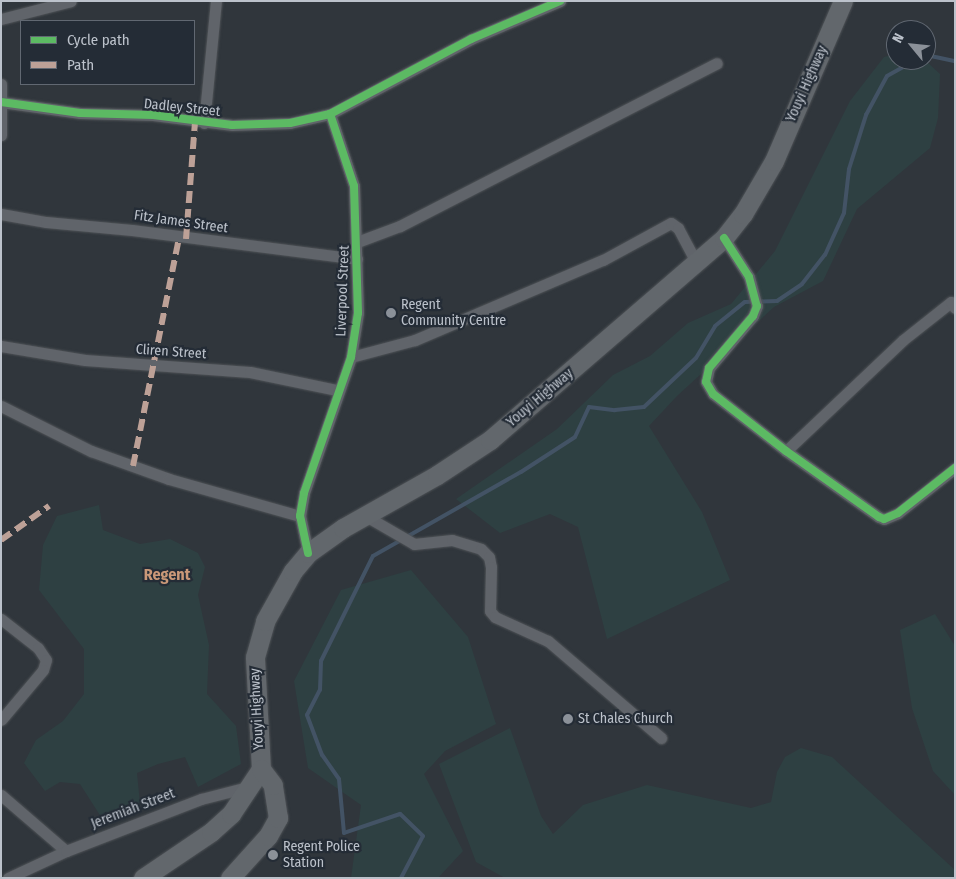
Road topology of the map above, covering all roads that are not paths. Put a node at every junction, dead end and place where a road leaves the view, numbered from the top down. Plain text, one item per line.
1 (72, 1) edge
2 (216, 1) edge
3 (560, 1) edge
4 (843, 1) edge
5 (1, 19) edge
6 (716, 63) dead end
7 (1, 84) edge
8 (2, 102) edge
9 (330, 114) junction
10 (204, 122) junction
11 (1, 135) edge
12 (1, 214) edge
13 (724, 238) junction
14 (357, 242) junction
15 (357, 260) junction
16 (697, 263) junction
17 (955, 308) edge
18 (1, 346) edge
19 (351, 357) junction
20 (337, 390) junction
21 (1, 406) edge
22 (786, 451) junction
23 (955, 468) edge
24 (364, 515) junction
25 (300, 516) junction
26 (308, 553) junction
27 (1, 619) edge
28 (1, 720) edge
29 (661, 738) dead end
30 (260, 769) junction
31 (272, 785) junction
32 (252, 786) junction
33 (1, 795) edge
34 (66, 851) junction
35 (8, 878) edge
36 (143, 878) edge
37 (230, 878) edge

1 - 5 street
2 - 10 street
3 - 9 street, Dadley Street
4 - 13 main road, Youyi Highway
6 - 14 street
7 - 8 street
8 - 10 street, Dadley Street
8 - 11 street
9 - 10 street, Dadley Street
9 - 14 street, Liverpool Street
12 - 15 street, Fitz James Street
13 - 16 main road, Youyi Highway
13 - 22 street
14 - 15 street, Liverpool Street
15 - 19 street, Liverpool Street
16 - 19 street
16 - 24 main road, Youyi Highway
17 - 22 street
18 - 20 street, Cliren Street
19 - 20 street, Liverpool Street
20 - 25 street, Liverpool Street
21 - 25 street
22 - 23 street
24 - 26 main road, Youyi Highway
24 - 29 street
25 - 26 street, Liverpool Street
26 - 30 main road, Youyi Highway
27 - 28 street
30 - 31 main road
30 - 32 main road
31 - 32 street, Jeremiah Street
31 - 37 main road
32 - 34 street, Jeremiah Street
32 - 36 main road
33 - 34 street
34 - 35 street, Jeremiah Street

